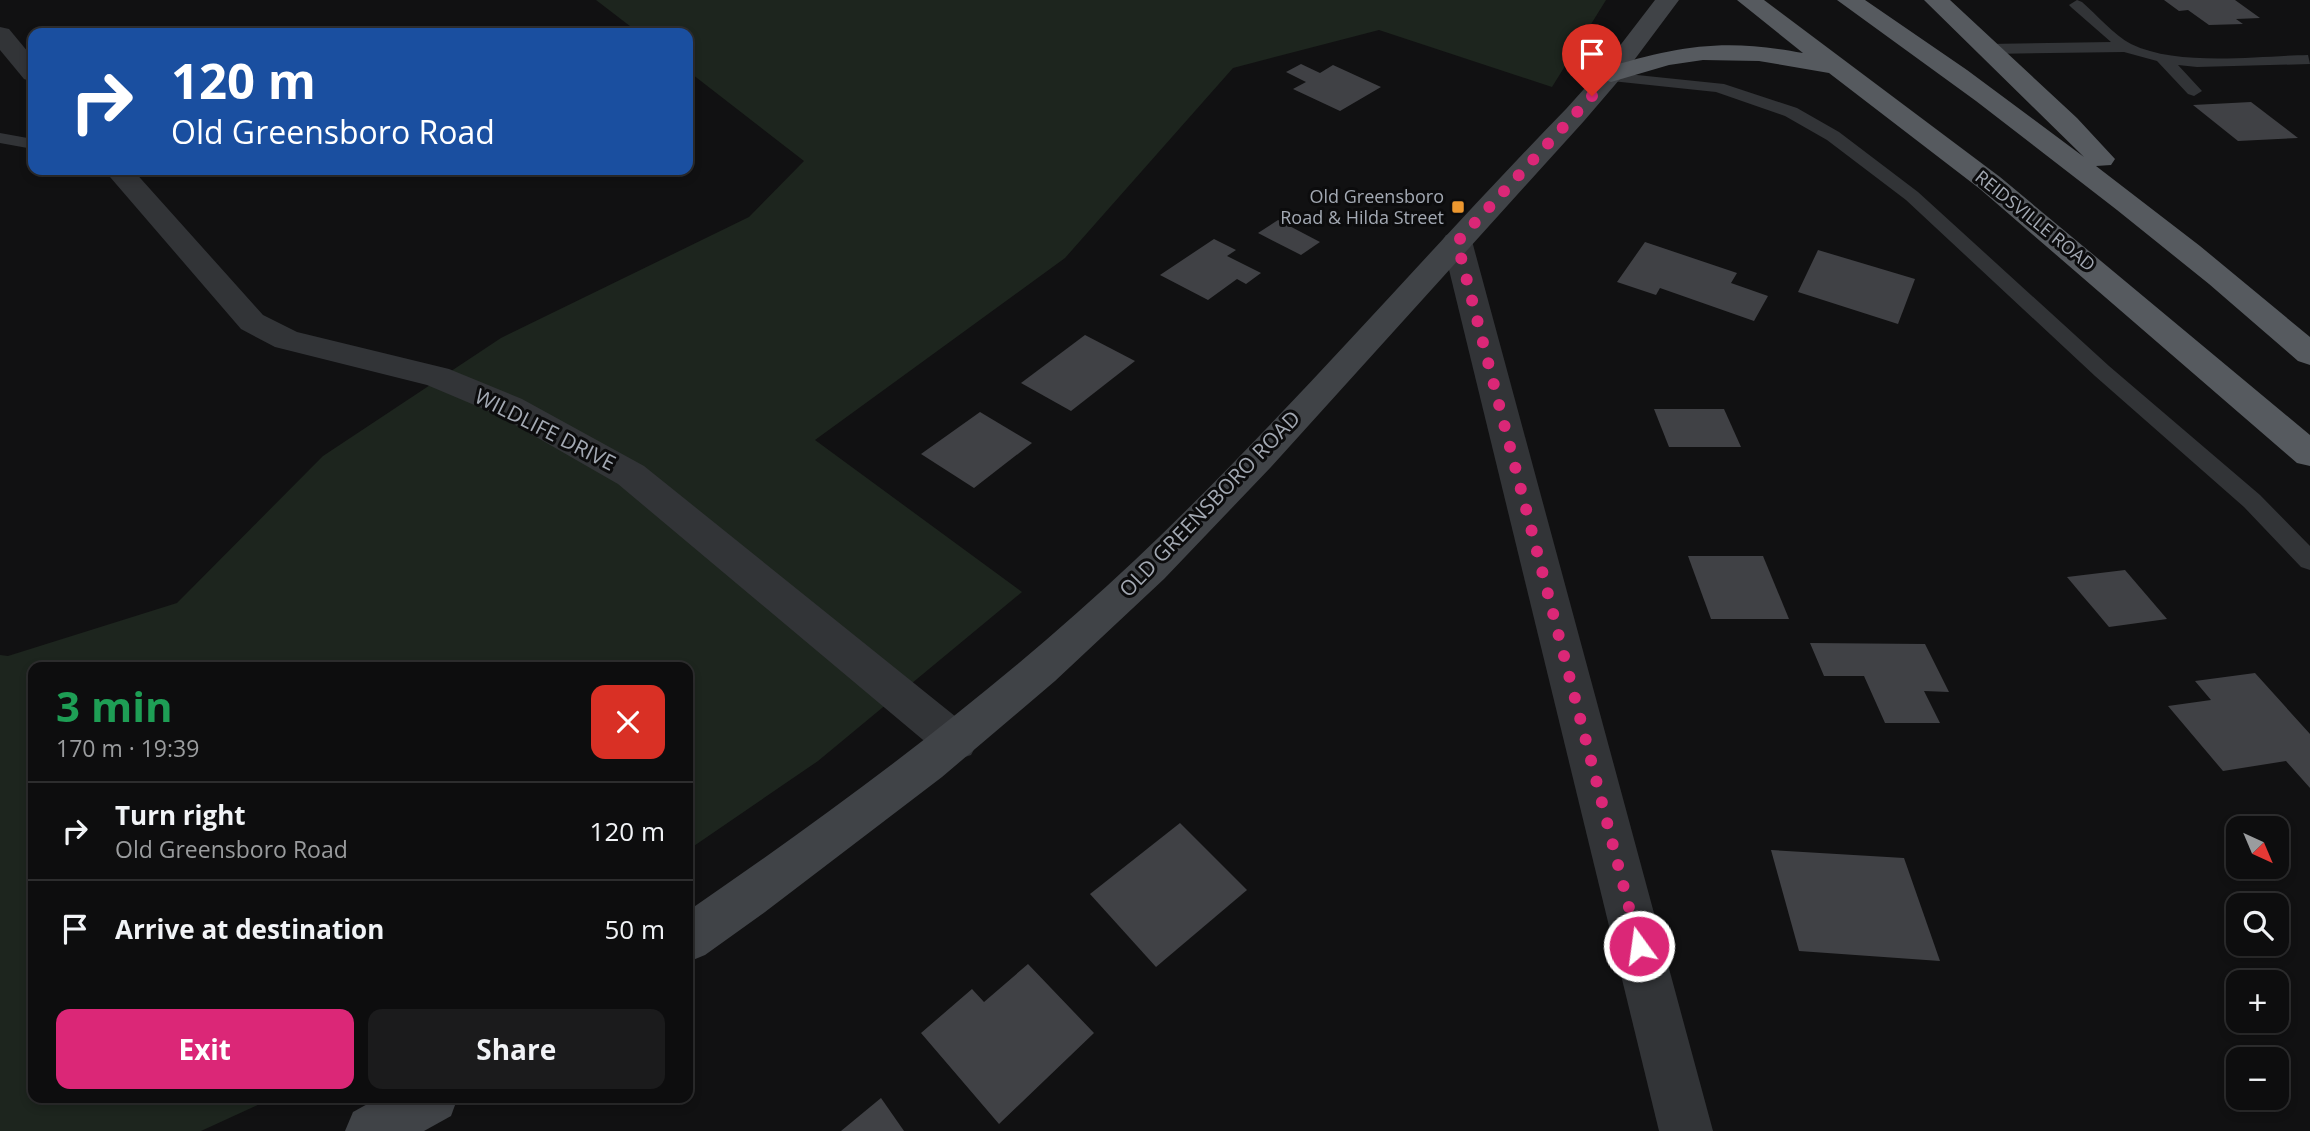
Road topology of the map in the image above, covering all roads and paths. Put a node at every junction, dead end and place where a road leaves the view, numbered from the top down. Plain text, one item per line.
1 (1667, 0) edge
2 (1749, 0) edge
3 (1849, 0) edge
4 (1936, 0) edge
5 (2077, 5) dead end
6 (0, 34) edge
7 (2125, 47) junction
8 (1988, 49) junction
9 (2163, 58) junction
10 (2308, 60) dead end
11 (28, 68) edge
12 (1841, 68) junction
13 (1609, 76) junction
14 (2194, 90) dead end
15 (0, 138) edge
16 (28, 144) edge
17 (122, 175) edge
18 (1457, 242) junction
19 (2181, 245) junction
20 (2310, 354) edge
21 (2310, 454) edge
22 (2310, 561) edge
23 (956, 741) junction
24 (693, 936) edge
25 (421, 1103) edge
26 (372, 1131) edge
27 (1686, 1131) edge

1 - 13 main road, OLD GREENSBORO ROAD
2 - 12 highway, REIDSVILLE ROAD
3 - 19 highway
4 - 8 highway
5 - 7 lane
6 - 11 street
7 - 8 lane
7 - 9 lane
8 - 19 highway
9 - 10 lane
9 - 14 lane
12 - 13 highway
12 - 21 highway, REIDSVILLE ROAD
13 - 18 main road, OLD GREENSBORO ROAD
13 - 22 lane
15 - 16 lane
17 - 23 street, WILDLIFE DRIVE
18 - 23 main road, OLD GREENSBORO ROAD
18 - 27 street
19 - 20 highway
23 - 24 main road, OLD GREENSBORO ROAD
25 - 26 main road

